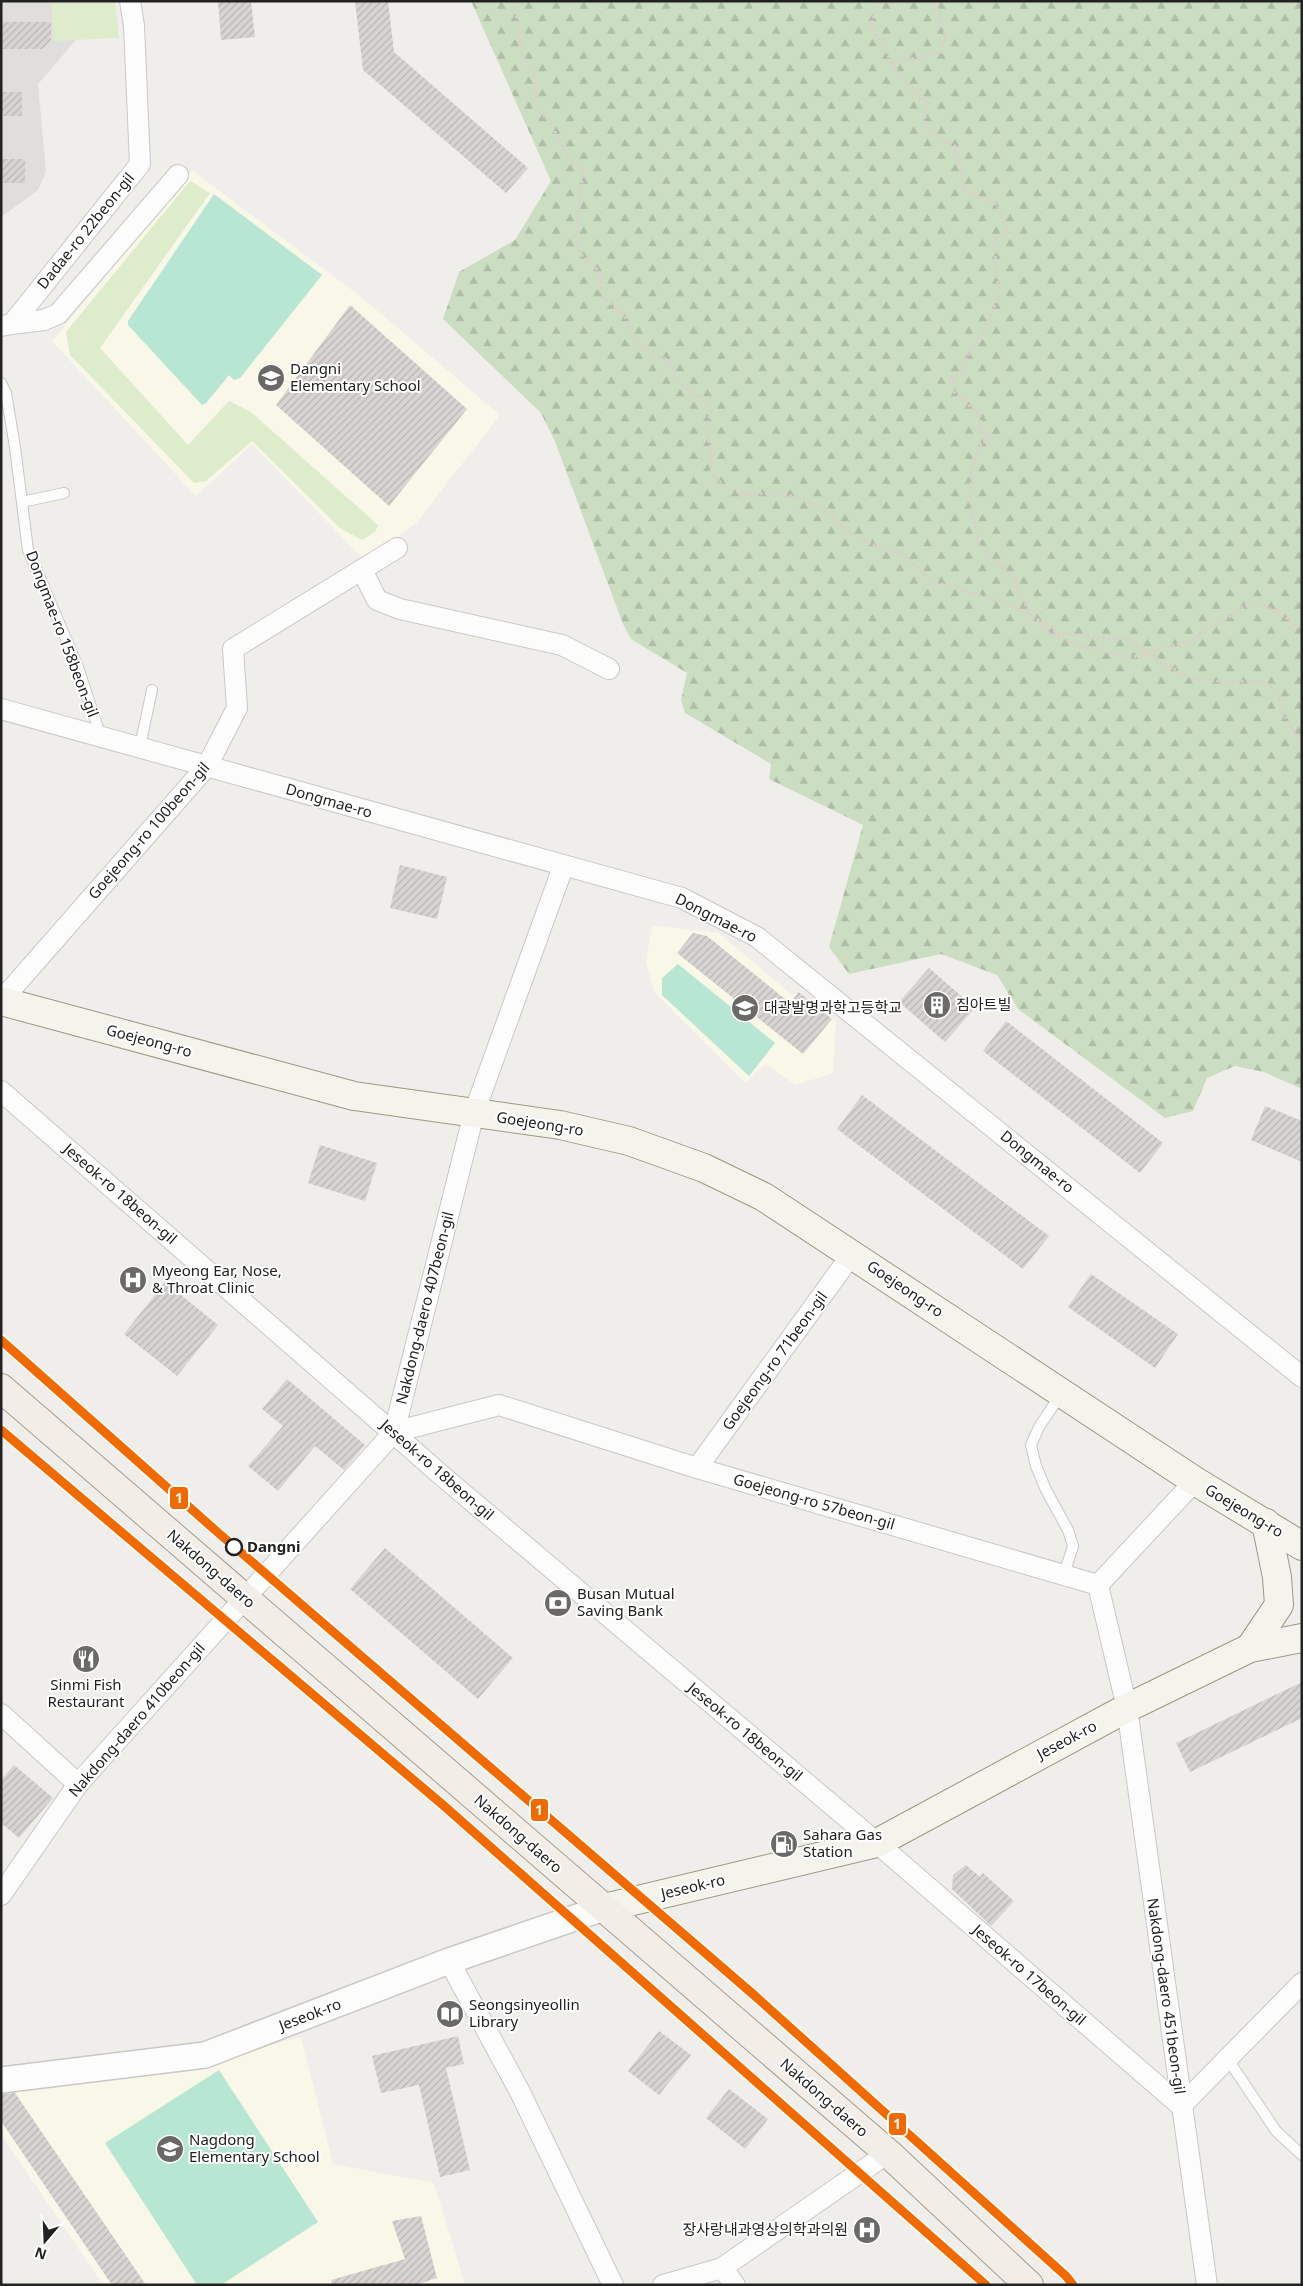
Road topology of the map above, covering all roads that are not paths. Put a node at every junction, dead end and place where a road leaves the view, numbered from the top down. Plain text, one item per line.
1 (130, 1) edge
2 (178, 175) dead end
3 (7, 325) edge
4 (1, 383) edge
5 (64, 494) dead end
6 (22, 502) junction
7 (397, 548) dead end
8 (362, 570) junction
9 (609, 669) dead end
10 (152, 690) dead end
11 (1, 709) edge
12 (102, 737) junction
13 (140, 746) junction
14 (207, 766) junction
15 (564, 866) junction
16 (1, 1001) edge
17 (1, 1090) edge
18 (474, 1114) junction
19 (852, 1254) junction
20 (1302, 1377) edge
21 (1, 1388) edge
22 (1062, 1393) junction
23 (394, 1432) junction
24 (697, 1468) junction
25 (1195, 1481) junction
26 (1266, 1523) junction
27 (1302, 1529) edge
28 (1302, 1546) edge
29 (1064, 1574) junction
30 (1098, 1585) junction
31 (244, 1598) junction
32 (1302, 1638) edge
33 (1250, 1648) junction
34 (1127, 1708) junction
35 (1, 1714) edge
36 (78, 1784) junction
37 (877, 1843) junction
38 (1, 1895) edge
39 (604, 1908) junction
40 (449, 1961) junction
41 (1302, 1983) edge
42 (1227, 2058) junction
43 (1, 2080) edge
44 (1181, 2106) junction
45 (888, 2153) junction
46 (1302, 2156) edge
47 (722, 2268) junction
48 (613, 2285) edge
49 (663, 2285) edge
50 (735, 2285) edge
51 (1029, 2285) edge
52 (1206, 2285) edge

1 - 3 street, Dadae-ro 22beon-gil
2 - 3 street
4 - 6 lane, Dongmae-ro 158beon-gil
5 - 6 lane
6 - 12 lane, Dongmae-ro 158beon-gil
7 - 8 street, Goejeong-ro 100beon-gil
8 - 9 street
8 - 14 street, Goejeong-ro 100beon-gil
10 - 13 lane
11 - 12 street, Dongmae-ro
12 - 13 street, Dongmae-ro
13 - 14 street, Dongmae-ro
14 - 15 street, Dongmae-ro
14 - 16 street, Goejeong-ro 100beon-gil
15 - 18 street, Goejeong-ro
15 - 20 street, Dongmae-ro
16 - 18 main road, Goejeong-ro
17 - 23 street, Jeseok-ro 18beon-gil
18 - 19 main road, Goejeong-ro
18 - 23 street, Nakdong-daero 407beon-gil
19 - 22 main road, Goejeong-ro
19 - 24 street, Goejeong-ro 71beon-gil
21 - 31 main road, Nakdong-daero
22 - 25 main road, Goejeong-ro
22 - 29 lane
23 - 24 street, Goejeong-ro 57beon-gil
23 - 31 street, Nakdong-daero 407beon-gil
23 - 37 street, Jeseok-ro 18beon-gil
24 - 29 street, Goejeong-ro 57beon-gil
25 - 26 main road, Goejeong-ro
25 - 30 street
26 - 27 street
26 - 28 main road, Goejeong-ro
26 - 33 main road
29 - 30 street, Goejeong-ro 57beon-gil
30 - 34 street, Nakdong-daero 451beon-gil
31 - 36 street, Nakdong-daero 410beon-gil
31 - 39 main road, Nakdong-daero
32 - 33 main road, Jeseok-ro
33 - 34 main road, Jeseok-ro
34 - 37 main road, Jeseok-ro
34 - 44 street, Nakdong-daero 451beon-gil
35 - 36 street
36 - 38 street, Nakdong-daero 410beon-gil
37 - 39 main road, Jeseok-ro
37 - 44 street, Jeseok-ro 17beon-gil
39 - 40 street, Jeseok-ro
39 - 45 main road, Nakdong-daero
40 - 43 street, Jeseok-ro
40 - 48 street
41 - 42 street
42 - 44 street
42 - 46 lane
44 - 52 street, Nakdong-daero 451beon-gil
45 - 47 street
45 - 51 main road, Nakdong-daero
47 - 49 street
47 - 50 street

